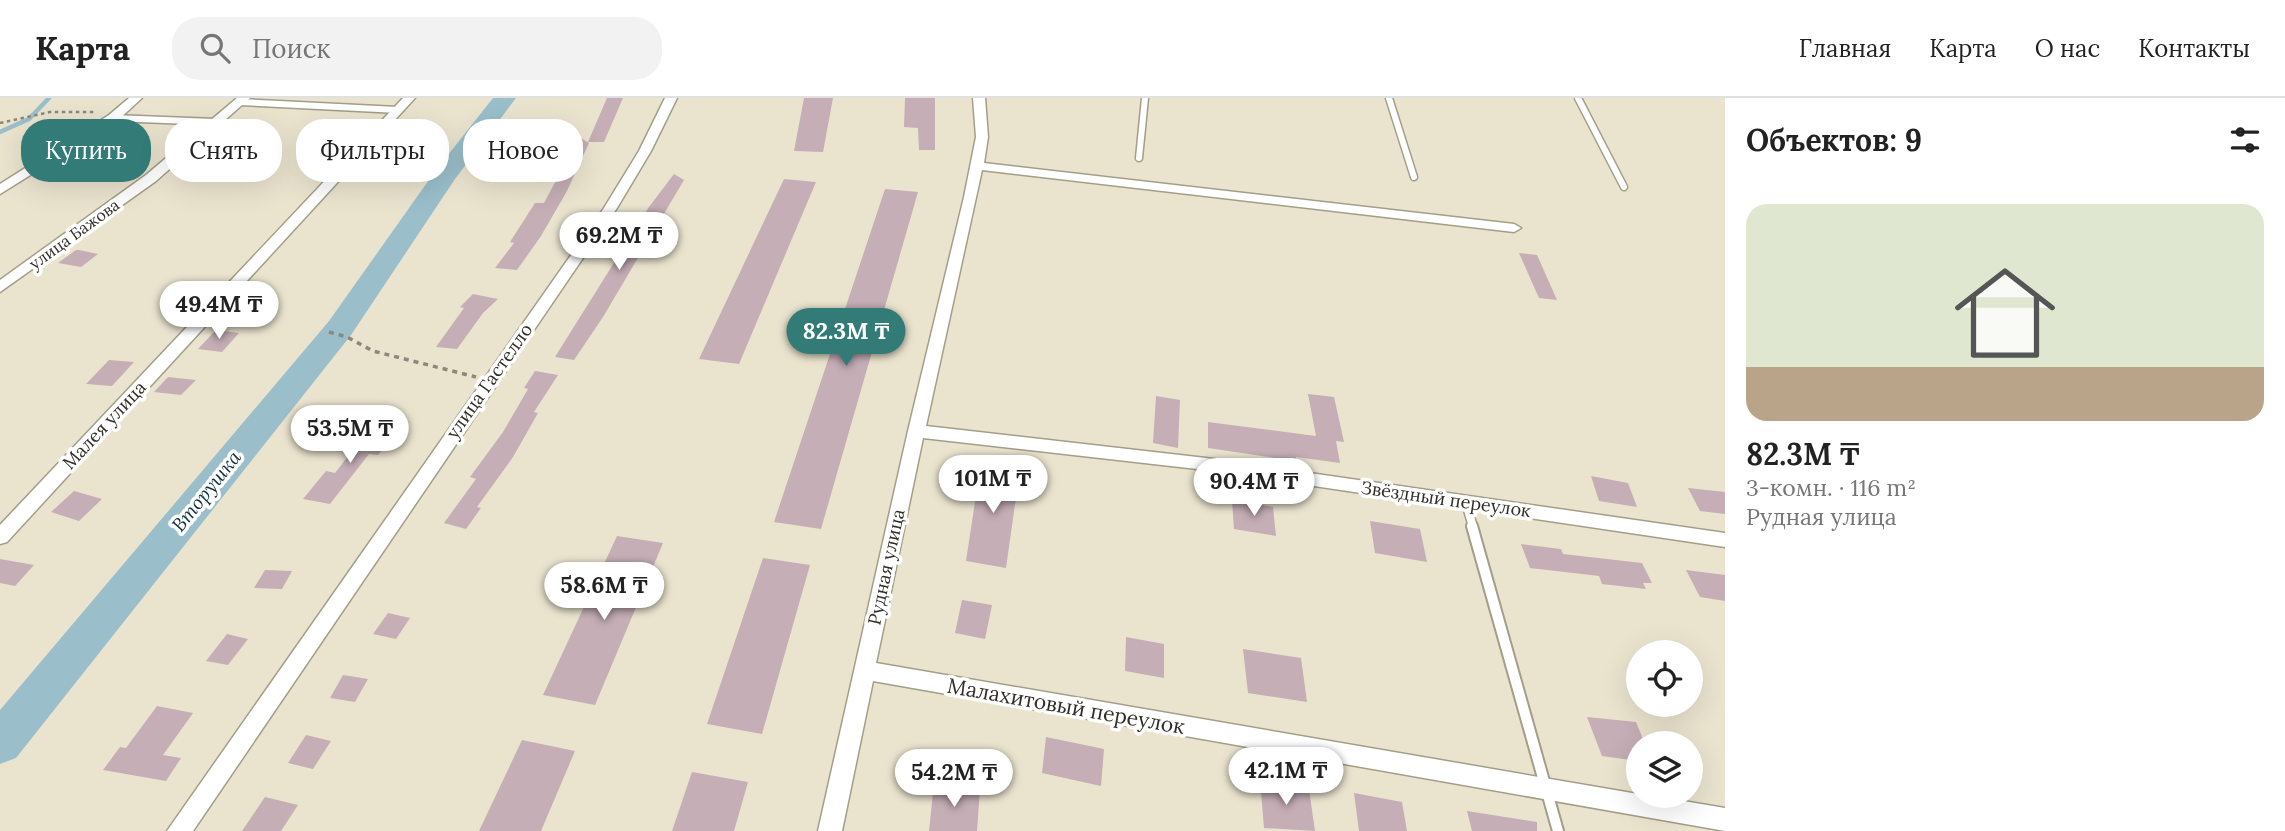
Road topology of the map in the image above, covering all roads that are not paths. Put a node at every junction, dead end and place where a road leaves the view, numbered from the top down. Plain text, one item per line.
1 (136, 98) edge
2 (409, 98) edge
3 (671, 98) edge
4 (979, 98) edge
5 (1144, 98) edge
6 (1390, 98) edge
7 (1578, 98) edge
8 (241, 100) edge
9 (398, 110) junction
10 (116, 115) junction
11 (173, 119) edge
12 (219, 119) edge
13 (1139, 158) dead end
14 (165, 165) edge
15 (977, 166) junction
16 (1414, 177) dead end
17 (1624, 187) dead end
18 (0, 190) edge
19 (1514, 228) dead end
20 (0, 287) edge
21 (916, 431) junction
22 (1465, 503) junction
23 (0, 537) edge
24 (1725, 540) edge
25 (863, 670) junction
26 (1546, 789) junction
27 (1725, 820) edge
28 (179, 831) edge
29 (830, 831) edge
30 (1558, 831) edge

1 - 10 street
2 - 9 street, Малея улица
3 - 28 street, улица Гастелло
4 - 15 street, Рудная улица
5 - 13 lane
6 - 16 lane
7 - 17 lane
8 - 9 lane
8 - 12 street, улица Бажова
9 - 23 street, Малея улица
10 - 11 lane
10 - 18 street
14 - 20 street, улица Бажова
15 - 19 street
15 - 21 street, Рудная улица
21 - 22 street, Звёздный переулок
21 - 25 street, Рудная улица
22 - 24 street, Звёздный переулок
22 - 26 lane
25 - 26 street, Малахитовый переулок
25 - 29 street, Рудная улица
26 - 27 street, Малахитовый переулок
26 - 30 lane

